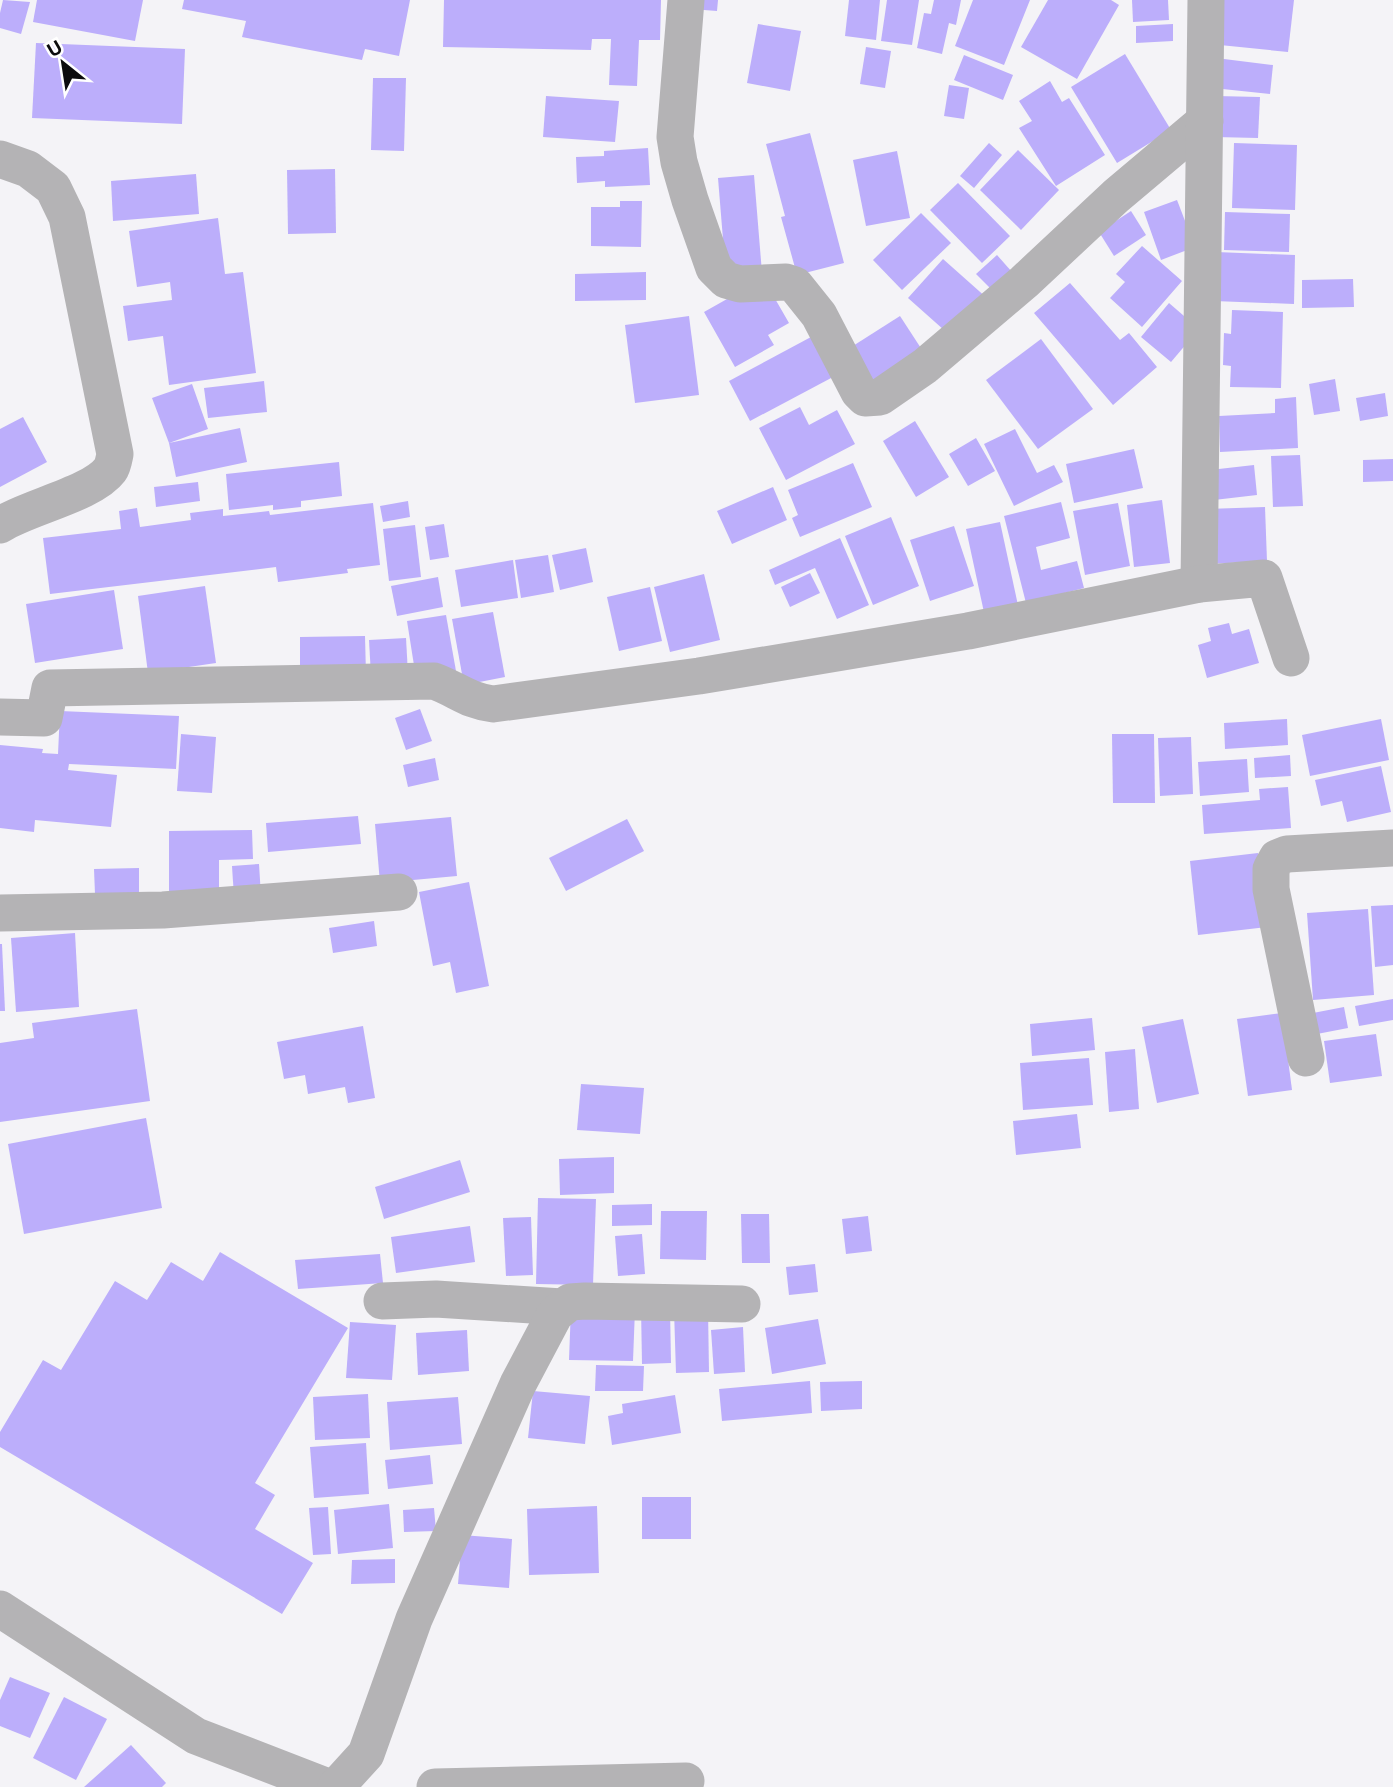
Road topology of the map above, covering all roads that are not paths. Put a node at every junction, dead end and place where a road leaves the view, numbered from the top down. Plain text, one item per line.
1 (686, 0) edge
2 (1206, 0) edge
3 (1205, 121) junction
4 (0, 159) edge
5 (0, 525) edge
6 (1199, 584) junction
7 (1291, 658) dead end
8 (0, 717) edge
9 (1393, 848) edge
10 (399, 892) dead end
11 (0, 912) edge
12 (1306, 1058) dead end
13 (382, 1301) dead end
14 (742, 1304) dead end
15 (562, 1307) junction
16 (0, 1608) edge
17 (686, 1781) dead end
18 (328, 1787) edge
19 (336, 1787) edge
20 (435, 1787) edge

1 - 3 street
2 - 3 street
3 - 6 street
4 - 5 street
6 - 7 street
6 - 8 street
9 - 12 street
10 - 11 street
13 - 15 street
14 - 15 street
15 - 19 street
16 - 18 street
17 - 20 street

